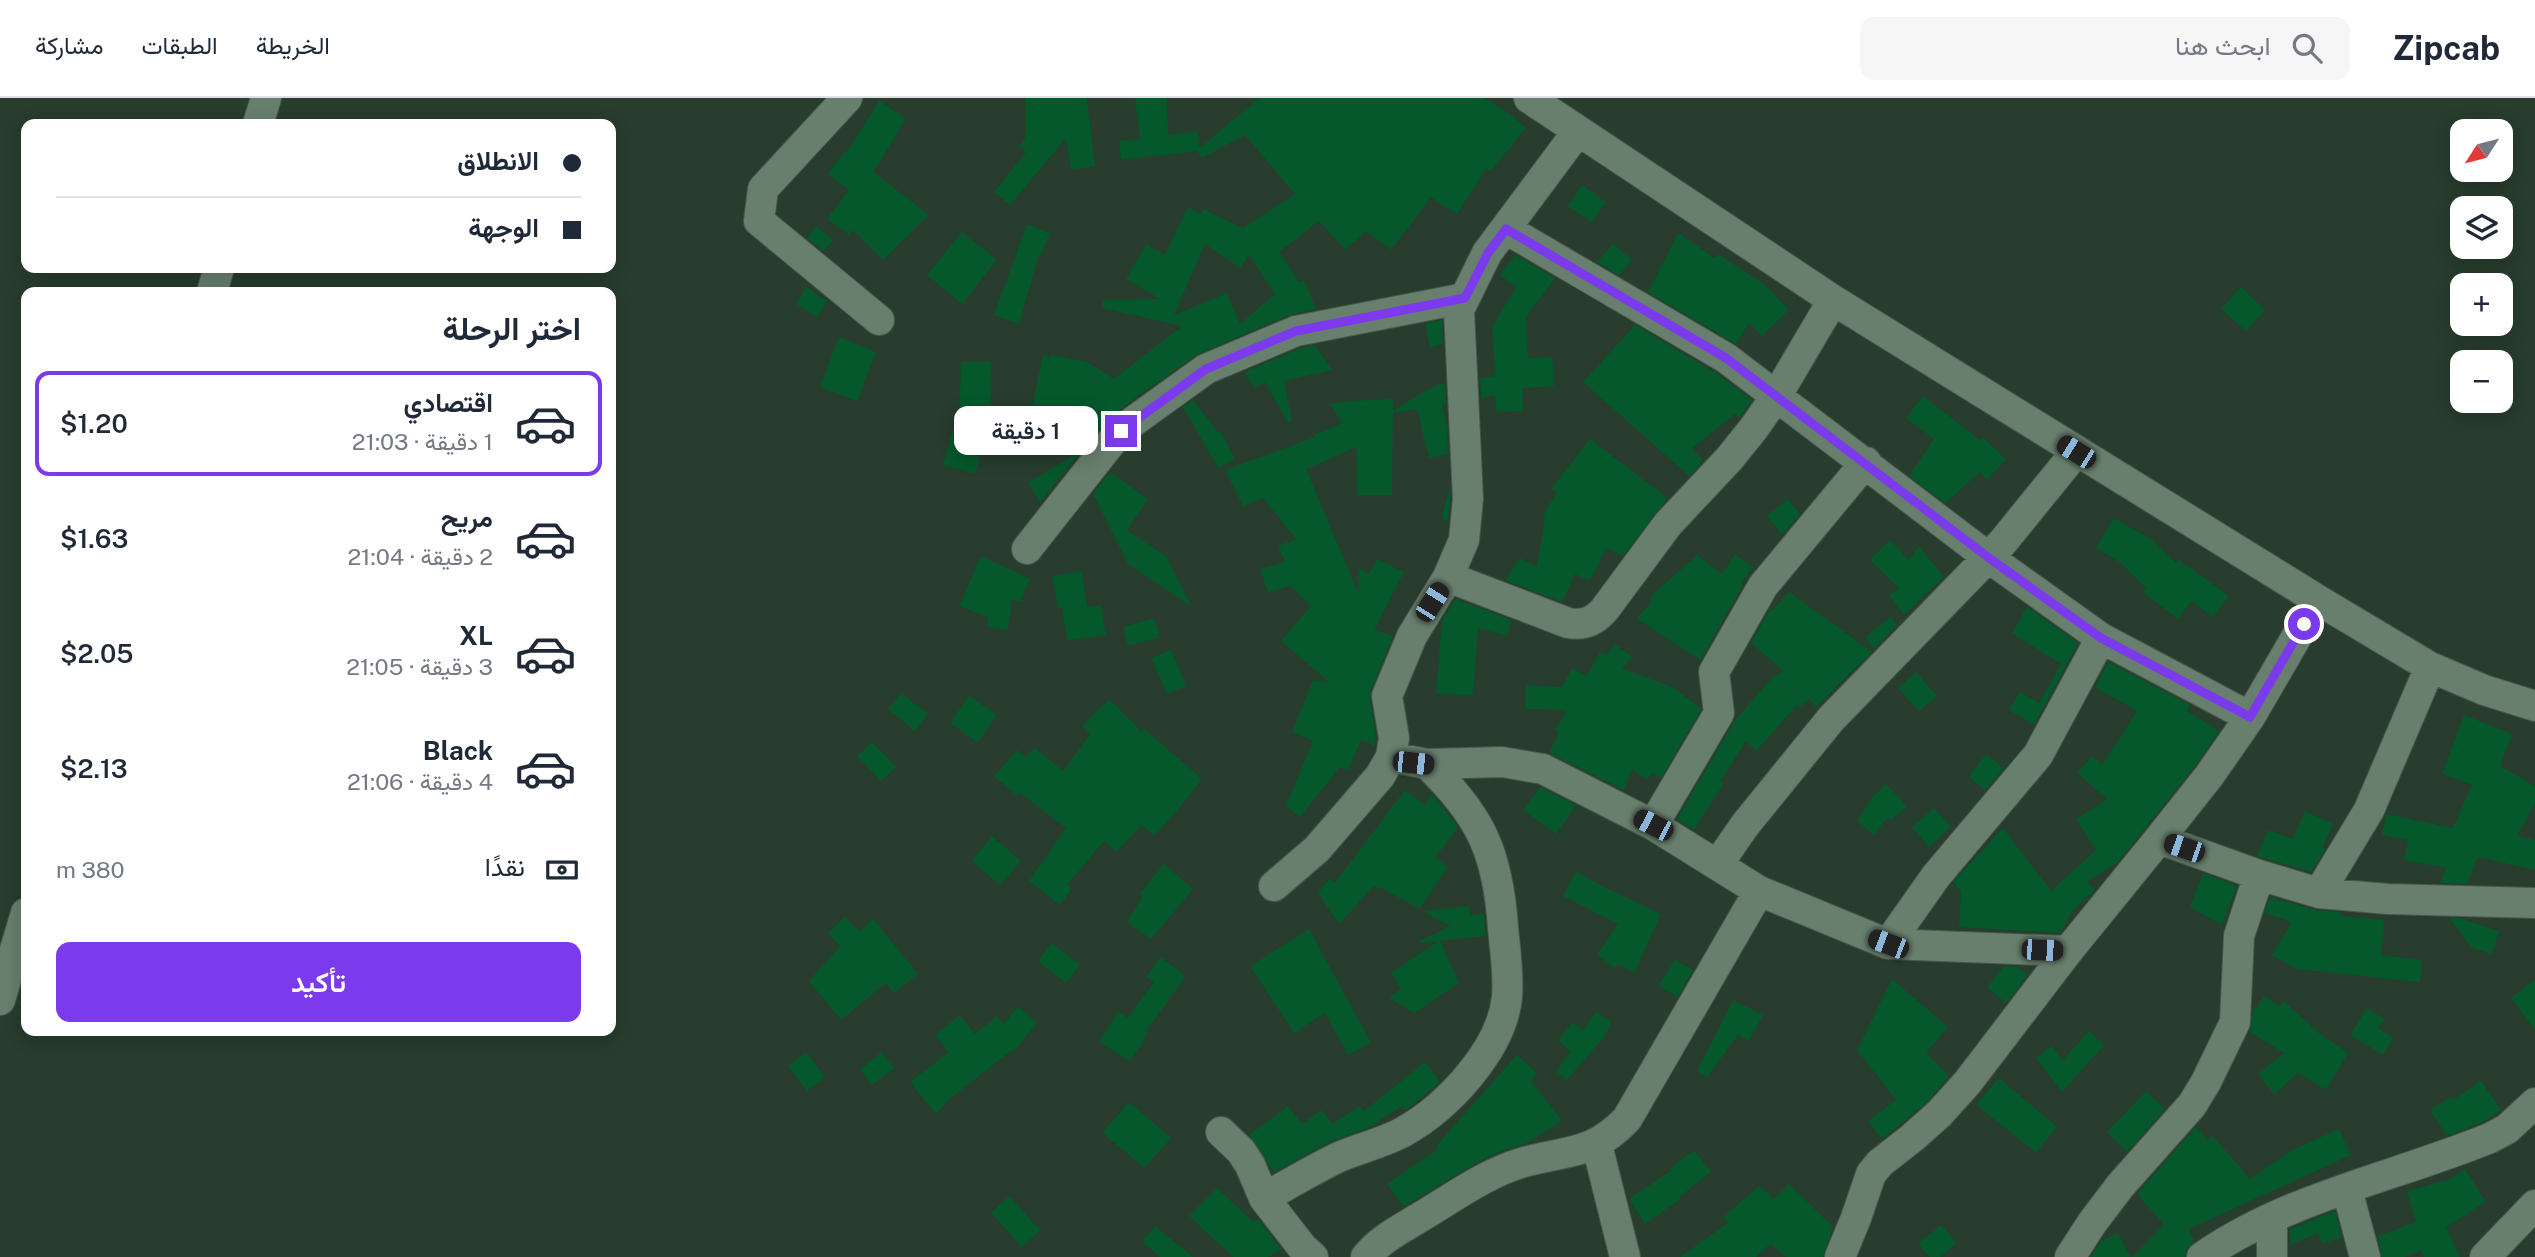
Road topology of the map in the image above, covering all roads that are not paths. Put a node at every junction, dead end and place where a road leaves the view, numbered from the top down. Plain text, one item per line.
1 (266, 98) edge
2 (847, 98) edge
3 (1529, 98) edge
4 (260, 119) edge
5 (1578, 131) junction
6 (1506, 229) junction
7 (1465, 298) junction
8 (1833, 300) junction
9 (879, 320) dead end
10 (1777, 395) junction
11 (2076, 452) junction
12 (1866, 462) junction
13 (1027, 549) dead end
14 (1989, 558) junction
15 (1448, 577) junction
16 (2318, 600) junction
17 (2101, 638) junction
18 (2430, 667) junction
19 (2535, 706) edge
20 (2250, 717) junction
21 (1391, 757) junction
22 (1427, 764) junction
23 (1653, 825) junction
24 (2159, 839) junction
25 (1718, 864) junction
26 (2259, 875) junction
27 (1274, 886) dead end
28 (1759, 891) junction
29 (2319, 893) junction
30 (2535, 903) edge
31 (21, 930) edge
32 (1888, 944) junction
33 (2068, 951) junction
34 (0, 1000) edge
35 (2535, 1103) edge
36 (1221, 1132) dead end
37 (1597, 1144) junction
38 (2347, 1189) junction
39 (1264, 1198) junction
40 (2535, 1205) edge
41 (2272, 1218) junction
42 (1313, 1257) edge
43 (1366, 1257) edge
44 (1625, 1257) edge
45 (1840, 1257) edge
46 (2070, 1257) edge
47 (2202, 1257) edge
48 (2272, 1257) edge
49 (2365, 1257) edge
50 (2485, 1257) edge

1 - 4 street
2 - 9 street
3 - 5 street
5 - 6 street
5 - 8 street
6 - 7 street
6 - 10 street
7 - 13 street
7 - 15 street
8 - 10 street
8 - 11 street
10 - 12 street
10 - 15 street
11 - 14 street
11 - 16 street
12 - 14 street
12 - 23 street
14 - 17 street
14 - 25 street
15 - 21 street
16 - 18 street
16 - 20 street
17 - 20 street
17 - 32 street
18 - 19 street
18 - 29 street
20 - 24 street
21 - 22 street
21 - 27 street
22 - 23 street
22 - 39 street
23 - 25 street
24 - 26 street
24 - 33 street
25 - 28 street
26 - 29 street
26 - 46 street
28 - 32 street
28 - 37 street
29 - 30 street
31 - 34 street
32 - 33 street
33 - 45 street
35 - 38 street
36 - 39 street
37 - 43 street
37 - 44 street
38 - 41 street
38 - 49 street
39 - 42 street
40 - 50 street
41 - 47 street
41 - 48 street

